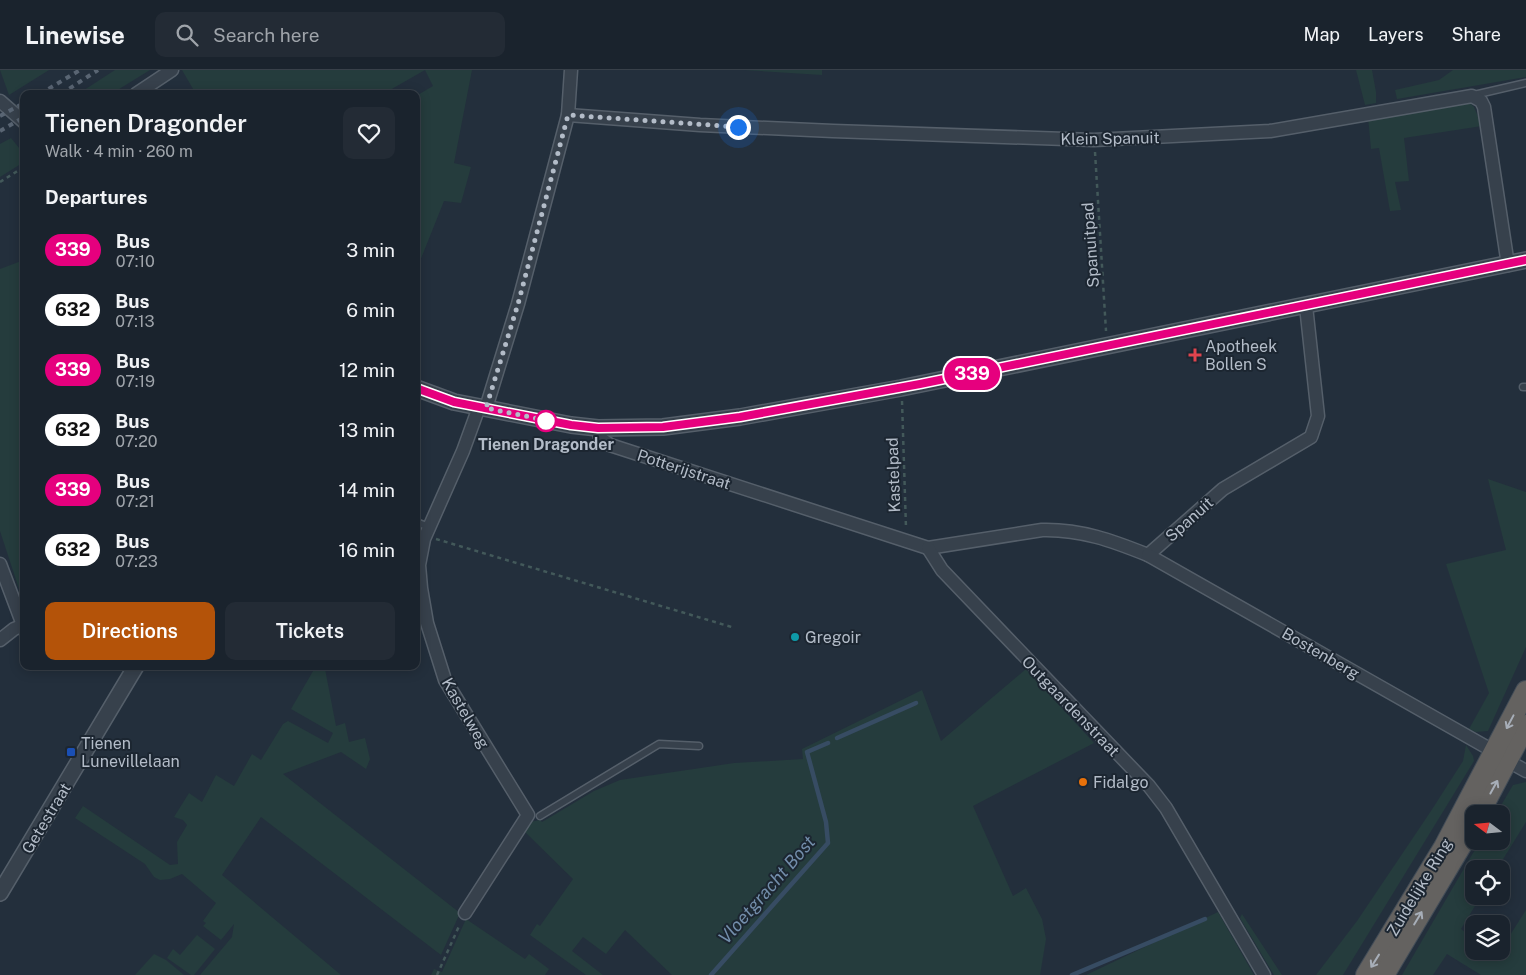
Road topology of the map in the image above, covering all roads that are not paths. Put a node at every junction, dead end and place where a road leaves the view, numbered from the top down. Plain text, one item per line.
1 (172, 70) edge
2 (572, 70) edge
3 (1526, 83) edge
4 (142, 90) edge
5 (1472, 96) junction
6 (0, 101) edge
7 (568, 115) junction
8 (20, 118) edge
9 (1526, 260) edge
10 (1508, 265) junction
11 (1306, 306) junction
12 (420, 389) edge
13 (482, 408) junction
14 (598, 428) junction
15 (420, 525) edge
16 (427, 531) junction
17 (928, 548) junction
18 (1148, 555) junction
19 (420, 561) edge
20 (0, 564) edge
21 (420, 576) edge
22 (0, 583) edge
23 (10, 594) junction
24 (20, 618) edge
25 (20, 626) edge
26 (0, 640) edge
27 (134, 670) edge
28 (1526, 691) edge
29 (1526, 725) edge
30 (699, 746) dead end
31 (1501, 757) junction
32 (1526, 771) edge
33 (1482, 805) edge
34 (540, 816) dead end
35 (1465, 839) edge
36 (0, 893) edge
37 (465, 913) road end
38 (1264, 975) edge
39 (1366, 975) edge
40 (1384, 975) edge

1 - 4 street
2 - 7 street, Kastelweg
3 - 5 lane
5 - 7 street, Klein Spanuit
5 - 10 street
6 - 8 street
7 - 13 street, Kastelweg
9 - 10 street
10 - 11 street
11 - 14 street
11 - 18 street, Spanuit
12 - 13 street
13 - 14 street
13 - 16 street, Kastelweg
14 - 17 street, Potterijstraat
15 - 16 lane
16 - 19 street, Kastelweg
17 - 18 street
17 - 38 street, Outgaardenstraat
18 - 31 street, Bostenberg
20 - 23 street
21 - 37 street, Kastelweg
22 - 23 street
23 - 24 street
25 - 26 street
27 - 36 street, Getestraat
28 -> 31 highway, Zuidelijke Ring
29 - 31 highway, Zuidelijke Ring
30 - 34 lane
31 - 32 street, Bostenberg
33 -> 31 highway, Zuidelijke Ring
31 -> 39 highway, Zuidelijke Ring
40 -> 35 highway, Zuidelijke Ring

